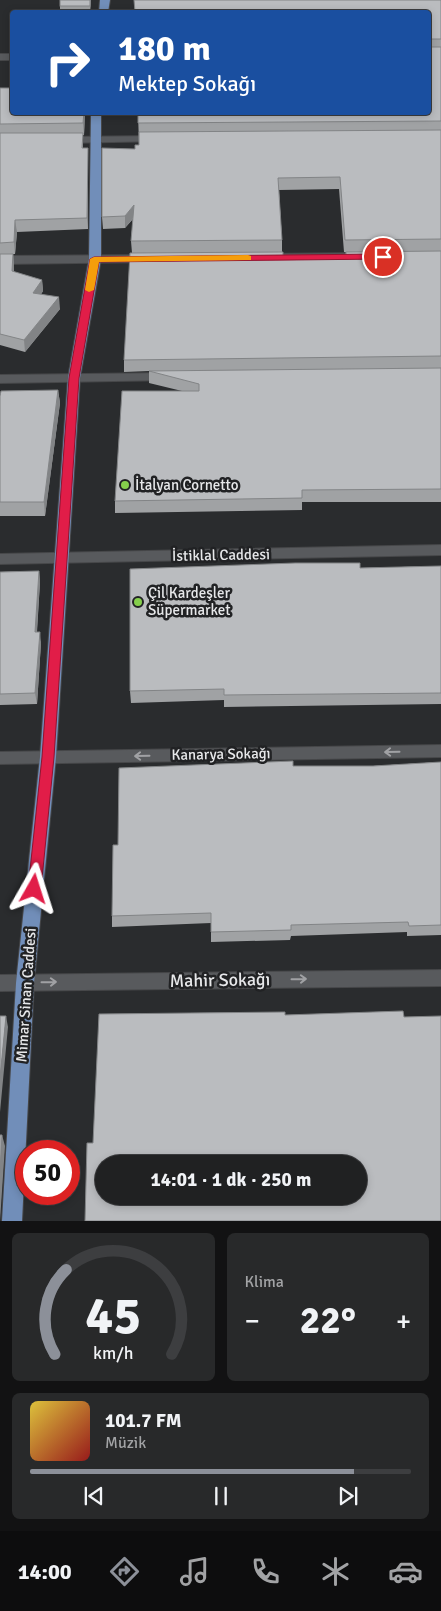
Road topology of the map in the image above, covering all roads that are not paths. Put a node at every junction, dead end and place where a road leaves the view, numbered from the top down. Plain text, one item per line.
1 (96, 115) edge
2 (174, 139) edge
3 (57, 140) edge
4 (95, 140) junction
5 (382, 257) edge
6 (253, 258) edge
7 (94, 259) junction
8 (164, 259) edge
9 (0, 260) edge
10 (183, 377) edge
11 (74, 378) junction
12 (0, 379) edge
13 (441, 550) edge
14 (62, 558) junction
15 (0, 559) edge
16 (441, 751) edge
17 (48, 757) junction
18 (0, 758) edge
19 (441, 978) edge
20 (0, 983) edge
21 (25, 983) junction
22 (12, 1221) edge

1 - 4 main road, Mimar Sinan Caddesi
2 - 4 street
3 - 4 street
4 - 7 main road, Mimar Sinan Caddesi
5 - 6 street
7 - 8 street
7 - 9 street
7 - 11 main road, Mimar Sinan Caddesi
10 - 11 street
11 - 12 street
11 - 14 main road, Mimar Sinan Caddesi
13 - 14 street, İstiklal Caddesi
14 - 15 street, İstiklal Caddesi
14 - 17 main road, Mimar Sinan Caddesi
16 -> 17 street, Kanarya Sokağı
17 - 18 street, Kanarya Sokağı
17 - 21 main road, Mimar Sinan Caddesi
21 -> 19 street, Mahir Sokağı
20 - 21 street, Mahir Sokağı
21 - 22 main road, Mimar Sinan Caddesi

